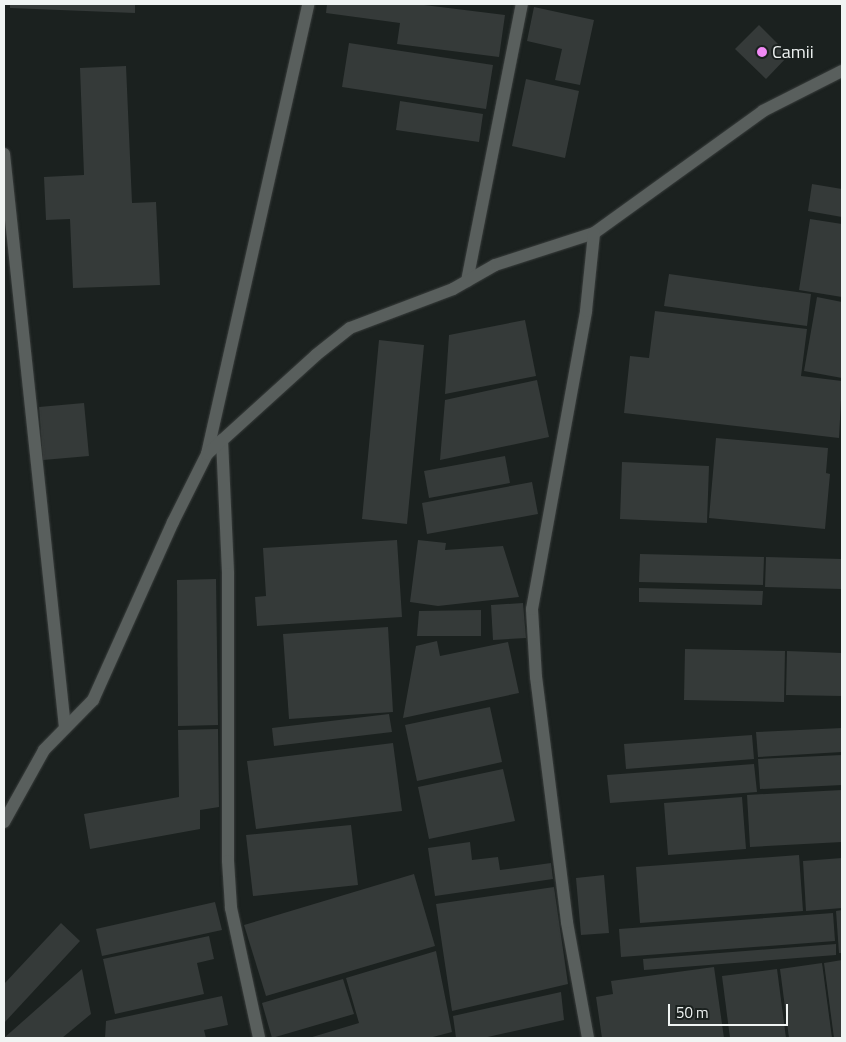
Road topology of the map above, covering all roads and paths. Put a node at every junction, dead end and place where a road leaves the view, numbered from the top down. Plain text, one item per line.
1 (308, 4) edge
2 (522, 4) edge
3 (842, 66) edge
4 (842, 71) edge
5 (4, 154) edge
6 (594, 233) junction
7 (468, 281) junction
8 (222, 440) junction
9 (207, 454) junction
10 (65, 728) junction
11 (4, 822) edge
12 (259, 1038) edge
13 (588, 1038) edge

1 - 9 street
2 - 7 street
3 - 4 street
4 - 6 street
5 - 10 street
6 - 7 street
6 - 13 street
7 - 8 street
8 - 9 street
8 - 12 street
9 - 10 street
10 - 11 street

